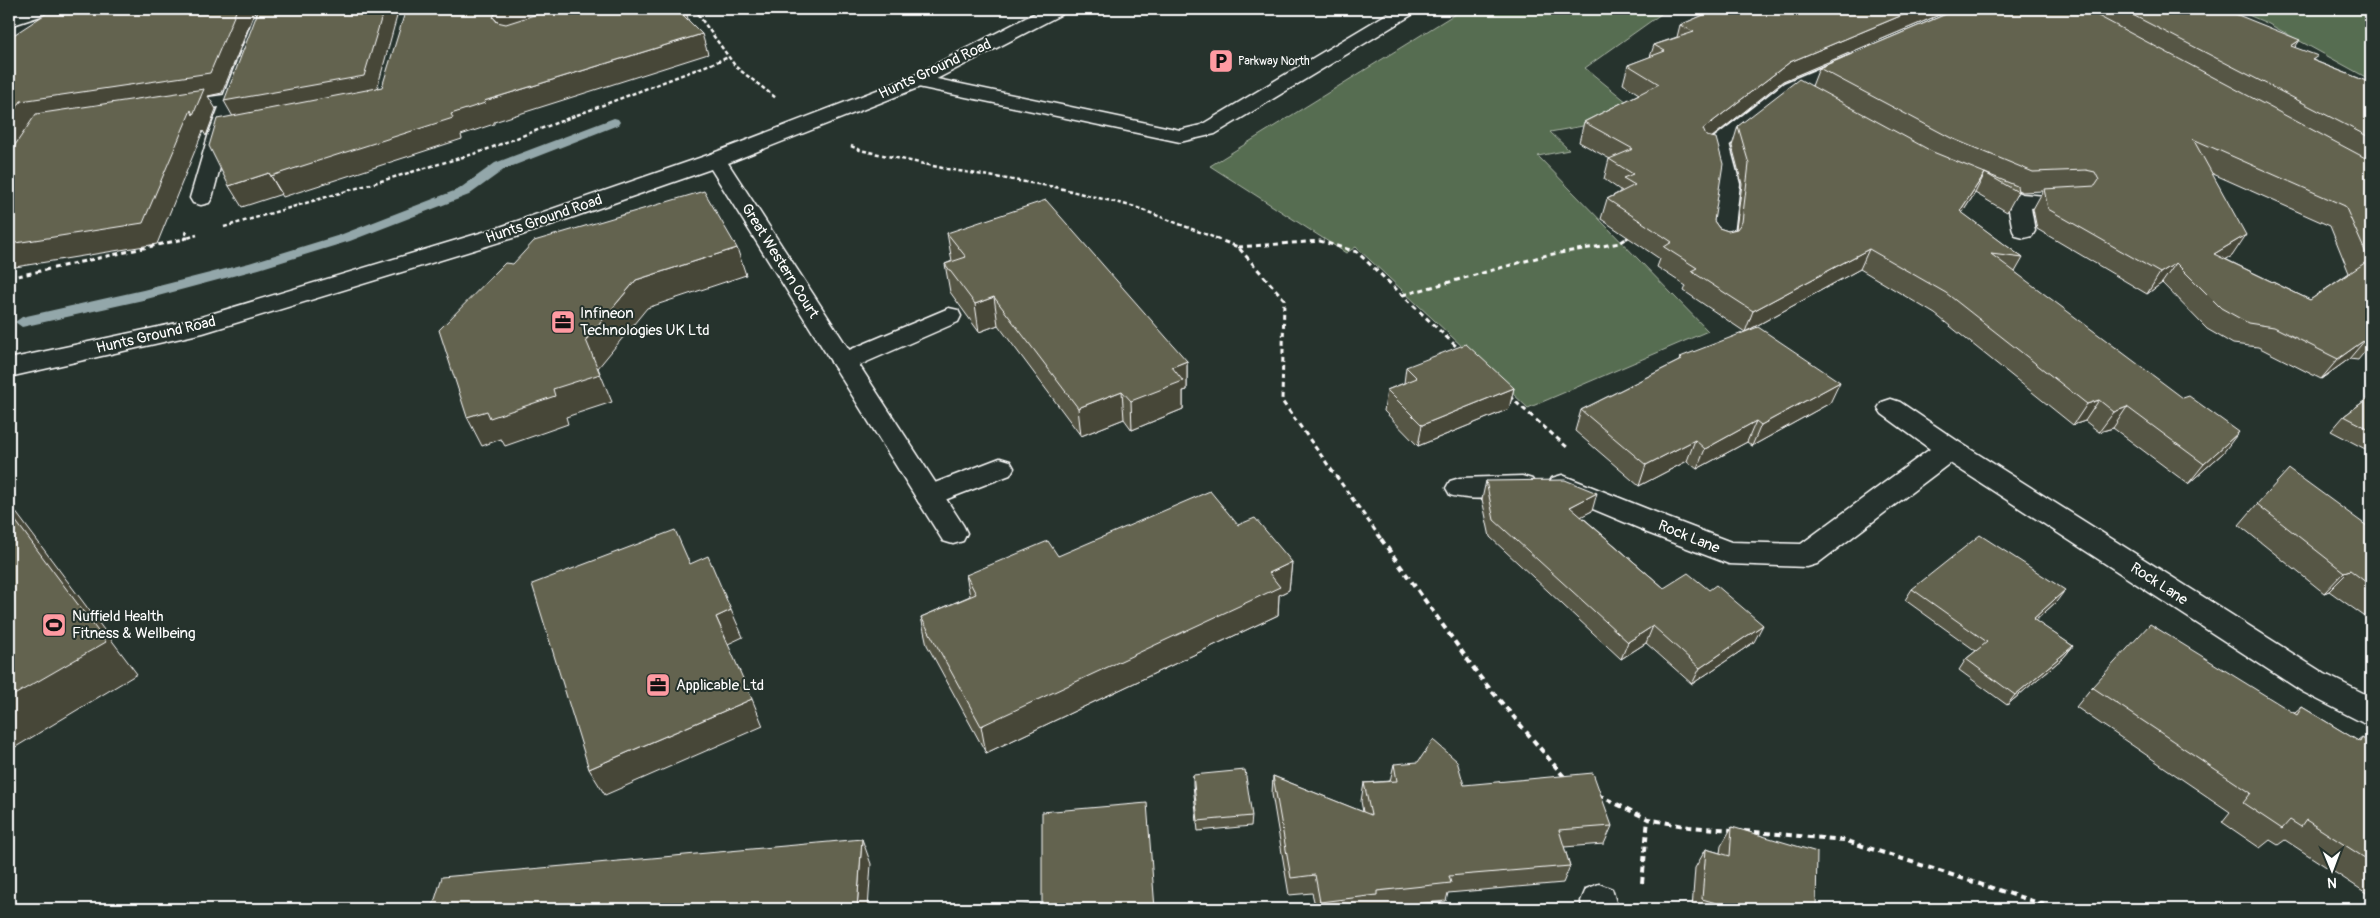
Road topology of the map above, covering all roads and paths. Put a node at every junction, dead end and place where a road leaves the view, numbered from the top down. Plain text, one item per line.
1 (266, 9) edge
2 (694, 9) edge
3 (1057, 9) edge
4 (1408, 9) edge
5 (72, 18) edge
6 (9, 34) edge
7 (1872, 52) edge
8 (729, 57) junction
9 (918, 80) junction
10 (1791, 87) junction
11 (231, 100) junction
12 (1816, 100) edge
13 (156, 111) edge
14 (808, 124) junction
15 (716, 160) junction
16 (1959, 176) edge
17 (201, 198) joint
18 (2056, 200) edge
19 (2019, 201) junction
20 (222, 228) dead end
21 (2024, 231) dead end
22 (1636, 232) edge
23 (203, 233) dead end
24 (184, 239) junction
25 (1721, 242) edge
26 (1238, 247) junction
27 (9, 278) edge
28 (1402, 295) junction
29 (949, 316) dead end
30 (1466, 356) edge
31 (844, 362) junction
32 (9, 368) edge
33 (1502, 390) edge
34 (1891, 408) dead end
35 (1949, 449) junction
36 (1573, 452) dead end
37 (1000, 468) dead end
38 (1460, 488) dead end
39 (929, 496) junction
40 (953, 534) dead end
41 (2371, 713) edge
42 (1568, 780) edge
43 (1594, 793) edge
44 (1648, 819) junction
45 (1642, 891) dead end
46 (2057, 909) edge

1 - 11 street
2 - 8 path
3 - 9 street, Hunts Ground Road
4 - 9 street
5 - 6 street
7 - 10 street
8 - 14 path
8 - 20 path
9 - 14 street, Hunts Ground Road
10 - 12 street
10 - 25 street
11 - 13 street
11 - 17 street
14 - 15 street, Hunts Ground Road
14 - 26 path
15 - 31 street, Great Western Court
15 - 32 street, Hunts Ground Road
16 - 19 street
17 - 24 path
18 - 19 street
19 - 21 street
22 - 28 path
23 - 24 path
24 - 27 path
26 - 28 path
26 - 42 path
28 - 30 path
29 - 31 street
31 - 39 street, Great Western Court
33 - 36 path
34 - 35 street, Rock Lane
35 - 38 street, Rock Lane
35 - 41 street, Rock Lane
37 - 39 street
39 - 40 street, Great Western Court
43 - 44 path
44 - 45 path
44 - 46 path

